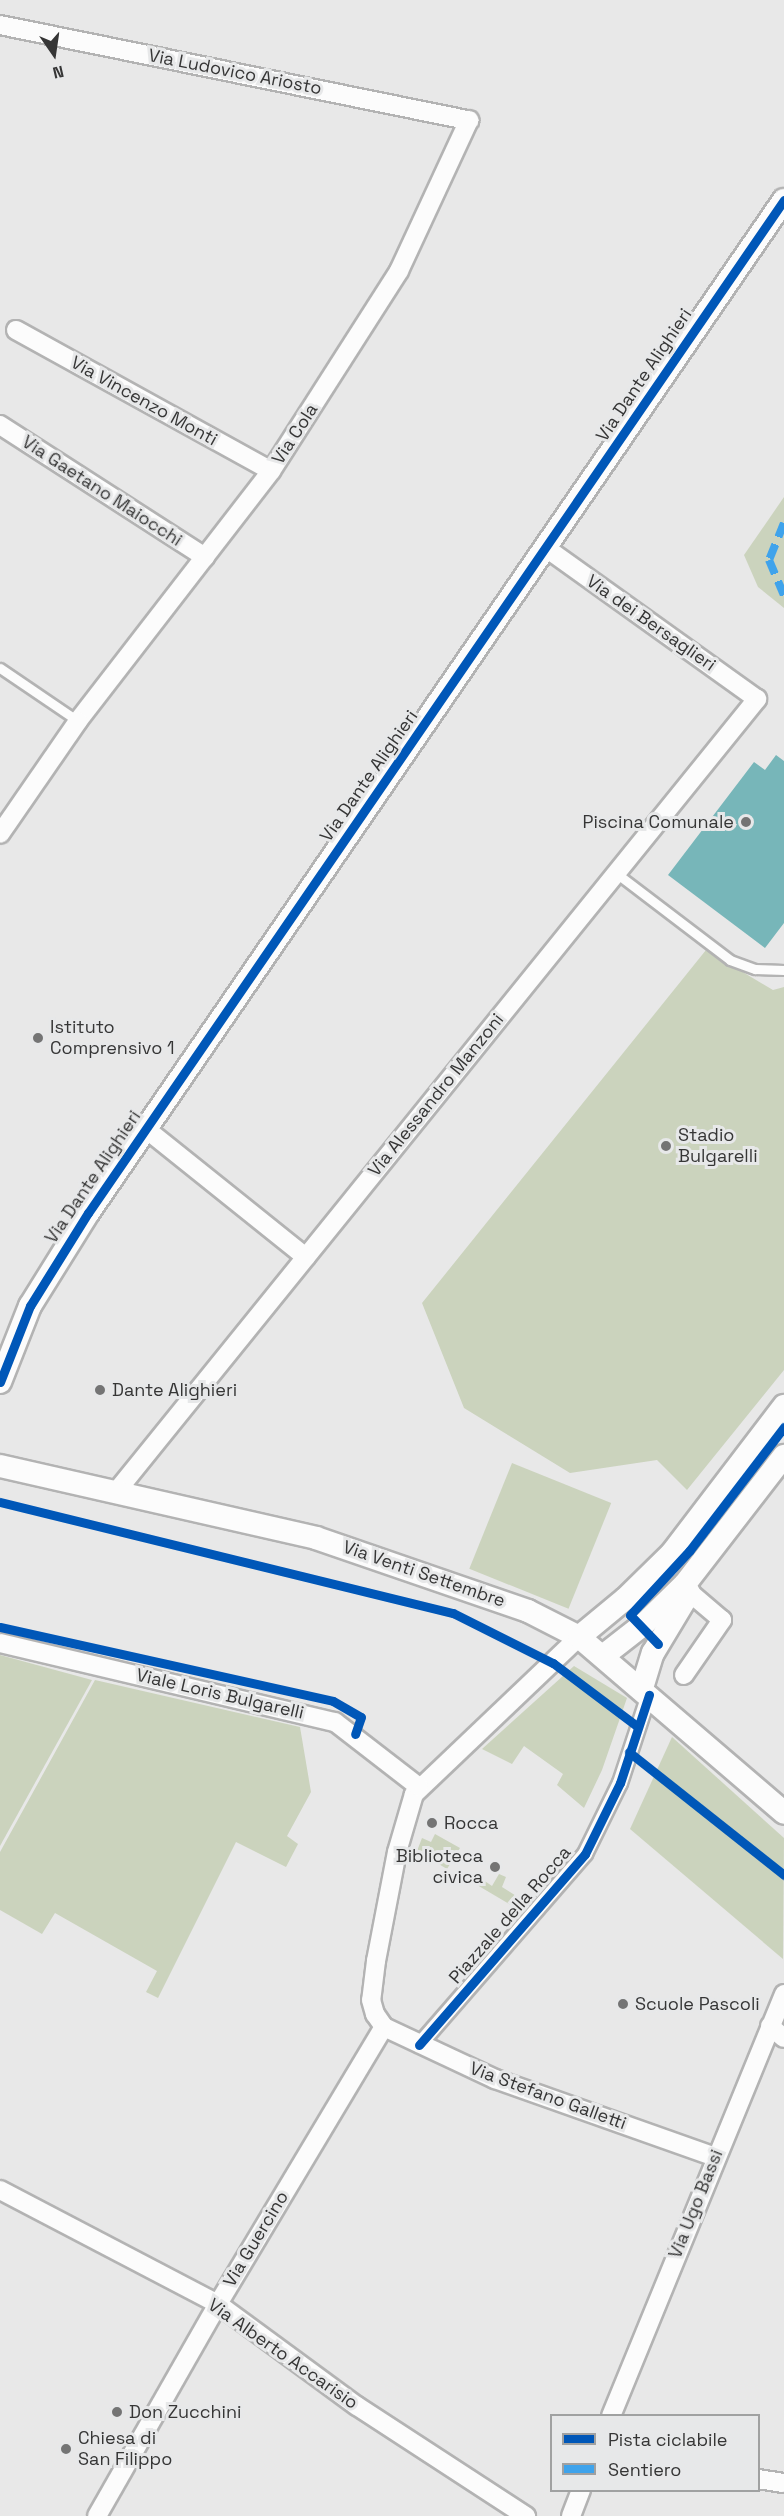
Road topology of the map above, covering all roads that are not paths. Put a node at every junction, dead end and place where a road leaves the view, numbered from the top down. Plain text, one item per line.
1 (0, 25) edge
2 (469, 120) joint
3 (784, 200) edge
4 (16, 330) dead end
5 (0, 425) edge
6 (271, 471) junction
7 (546, 548) junction
8 (205, 557) junction
9 (0, 668) edge
10 (757, 699) joint
11 (78, 721) junction
12 (0, 834) edge
13 (616, 873) junction
14 (784, 970) edge
15 (146, 1129) junction
16 (306, 1257) junction
17 (0, 1382) edge
18 (784, 1406) edge
19 (784, 1456) edge
20 (0, 1466) edge
21 (116, 1492) junction
22 (722, 1540) junction
23 (689, 1592) junction
24 (579, 1637) junction
25 (0, 1643) edge
26 (603, 1656) junction
27 (684, 1675) dead end
28 (646, 1691) junction
29 (419, 1787) junction
30 (784, 1813) edge
31 (784, 1994) edge
32 (770, 2026) junction
33 (384, 2027) junction
34 (784, 2038) edge
35 (419, 2045) junction
36 (715, 2157) junction
37 (0, 2190) edge
38 (218, 2304) junction
39 (610, 2414) edge
40 (760, 2479) edge
41 (784, 2483) edge
42 (580, 2492) edge
43 (97, 2516) edge
44 (526, 2516) edge
45 (571, 2516) edge

1 - 2 street, Via Ludovico Ariosto
2 - 6 street, Via Cola
3 - 7 street, Via Dante Alighieri
4 - 6 street, Via Vincenzo Monti
5 - 8 street, Via Gaetano Maiocchi
6 - 8 street, Via Cola
7 - 10 street, Via dei Bersaglieri
7 - 15 street, Via Dante Alighieri
8 - 11 street, Via Cola
9 - 11 lane
10 - 13 street, Via Alessandro Manzoni
11 - 12 street, Via Cola
13 - 14 lane
13 - 16 street, Via Alessandro Manzoni
15 - 16 street, Via Dante Alighieri
15 - 17 street, Via Dante Alighieri
16 - 21 street, Via Alessandro Manzoni
18 - 24 street
19 - 22 street
20 - 21 street, Via Venti Settembre
21 - 24 street, Via Venti Settembre
22 - 23 street
22 - 26 street
23 - 27 street
23 - 28 street
24 - 26 street, Via Venti Settembre
24 - 29 street
25 - 29 street, Viale Loris Bulgarelli
26 - 28 street, Via Venti Settembre
28 - 30 street, Via Venti Settembre
28 - 35 street, Piazzale della Rocca
29 - 33 street
31 - 32 street, Via Ugo Bassi
32 - 34 street
32 - 36 street, Via Ugo Bassi
33 - 35 street, Via Stefano Galletti
33 - 38 street, Via Guercino
35 - 36 street, Via Stefano Galletti
36 - 39 street, Via Ugo Bassi
37 - 38 street, Via Alberto Accarisio
38 - 43 street, Via Guercino
38 - 44 street, Via Alberto Accarisio
40 - 41 street
42 - 45 street

